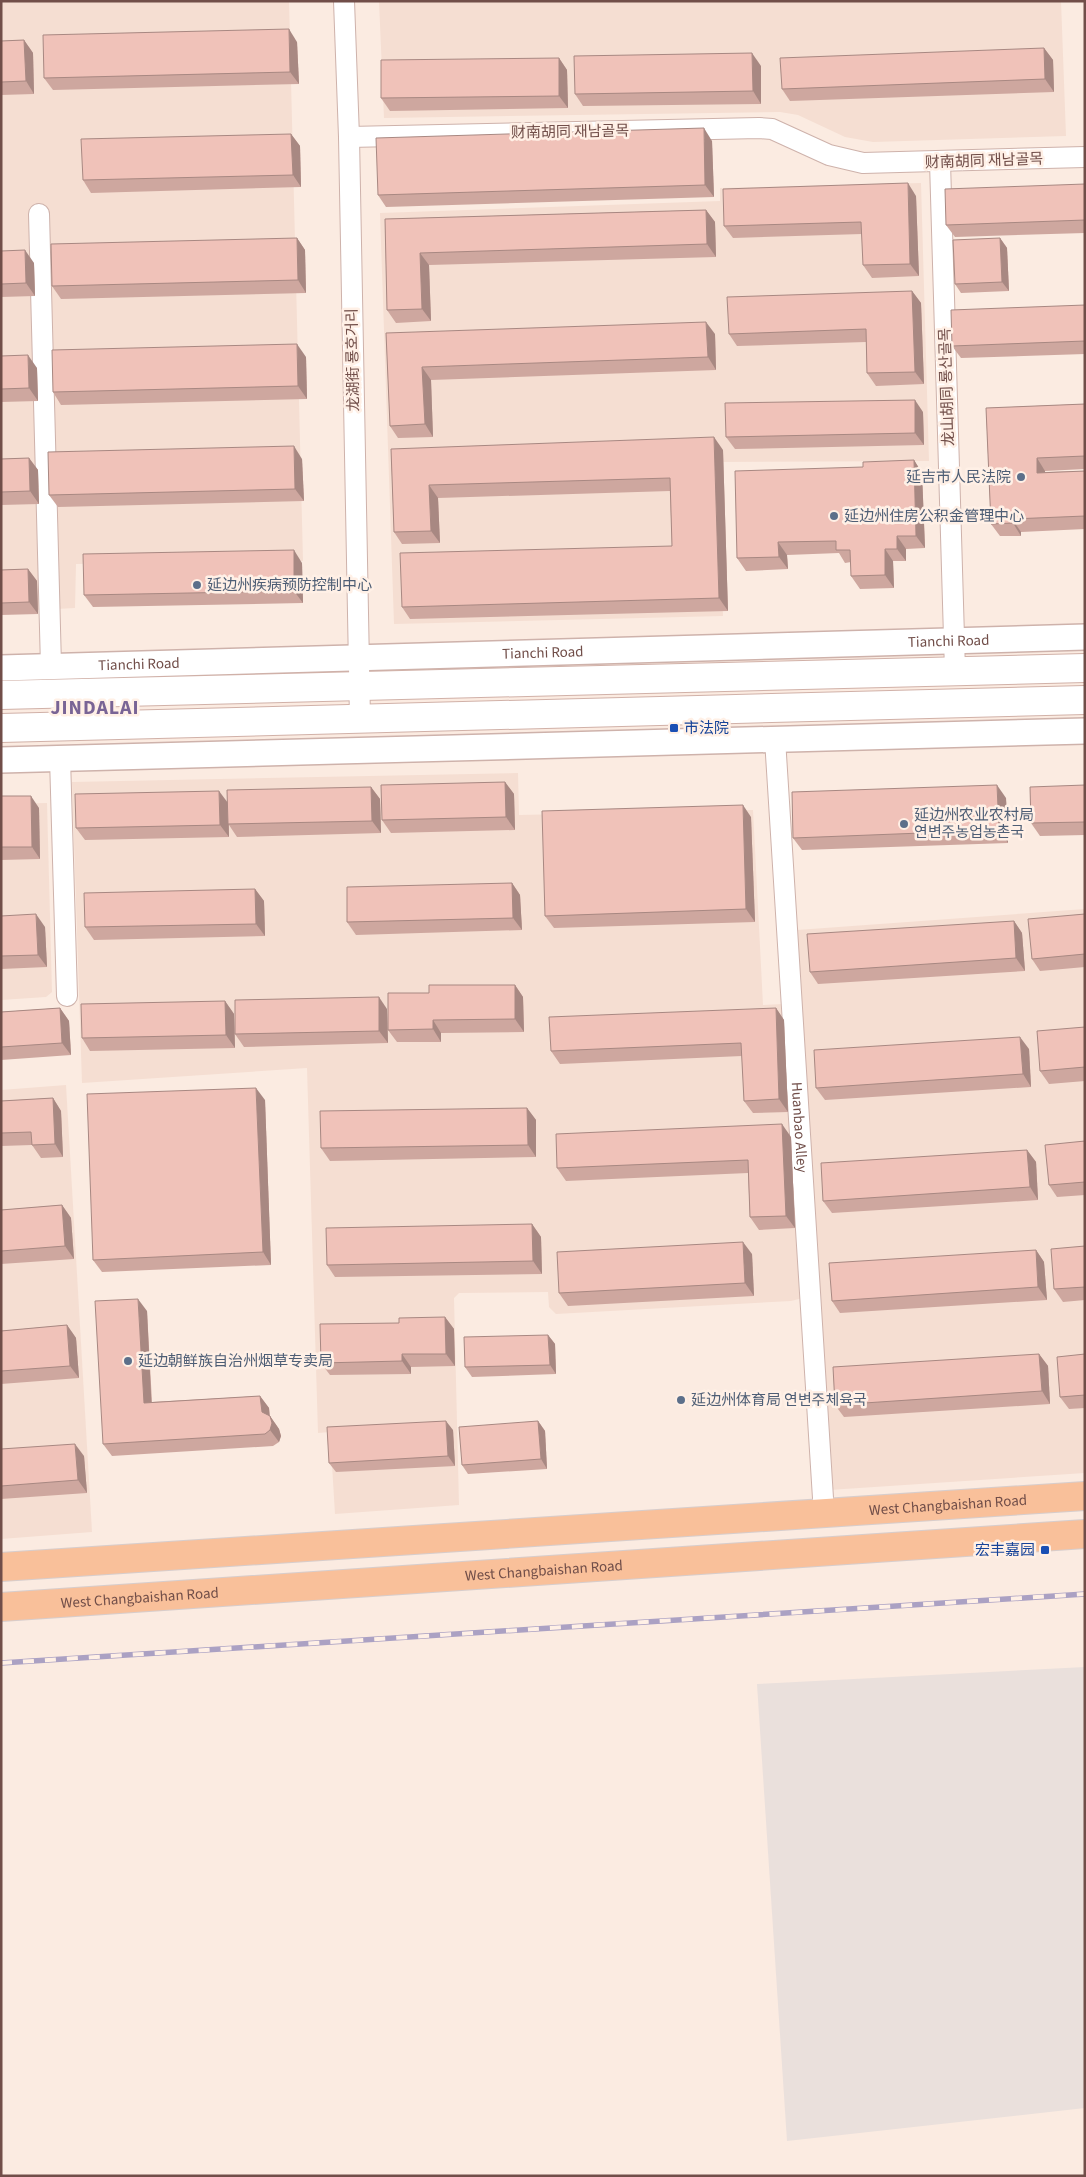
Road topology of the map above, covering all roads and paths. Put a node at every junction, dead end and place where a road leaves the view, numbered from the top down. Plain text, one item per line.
1 (344, 1) edge
2 (349, 137) junction
3 (1085, 157) edge
4 (940, 162) junction
5 (39, 214) dead end
6 (1085, 637) edge
7 (954, 641) junction
8 (358, 658) junction
9 (50, 666) junction
10 (1, 668) edge
11 (1085, 668) edge
12 (955, 672) junction
13 (359, 686) junction
14 (1, 695) edge
15 (1085, 700) edge
16 (360, 719) junction
17 (1, 728) edge
18 (1085, 731) edge
19 (776, 739) junction
20 (60, 758) junction
21 (1, 760) edge
22 (67, 996) dead end
23 (1085, 1496) edge
24 (824, 1514) junction
25 (1085, 1534) edge
26 (1, 1567) edge
27 (1, 1607) edge

1 - 2 street, 龙湖街 룡호거리
2 - 4 street, 财南胡同 재남골목
2 - 8 street, 龙湖街 룡호거리
3 - 4 street, 财南胡同 재남골목
4 - 7 street, 龙山胡同 룡산골목
5 - 9 street
6 - 7 street, Tianchi Road
7 - 8 street, Tianchi Road
7 - 12 street, 龙山胡同 룡산골목
8 - 9 street, Tianchi Road
8 - 13 street, 龙湖街 룡호거리
9 - 10 street, Tianchi Road
11 - 12 main road, Tianchi Road
12 - 13 main road, Tianchi Road
13 - 14 main road, Tianchi Road
13 - 16 street, 龙湖街 룡호거리
15 - 16 main road
16 - 17 main road
18 - 19 street
19 - 20 street
19 - 24 street, Huanbao Alley
20 - 21 street
20 - 22 street
23 - 24 main road, West Changbaishan Road
24 - 26 main road, West Changbaishan Road
25 - 27 main road, West Changbaishan Road

